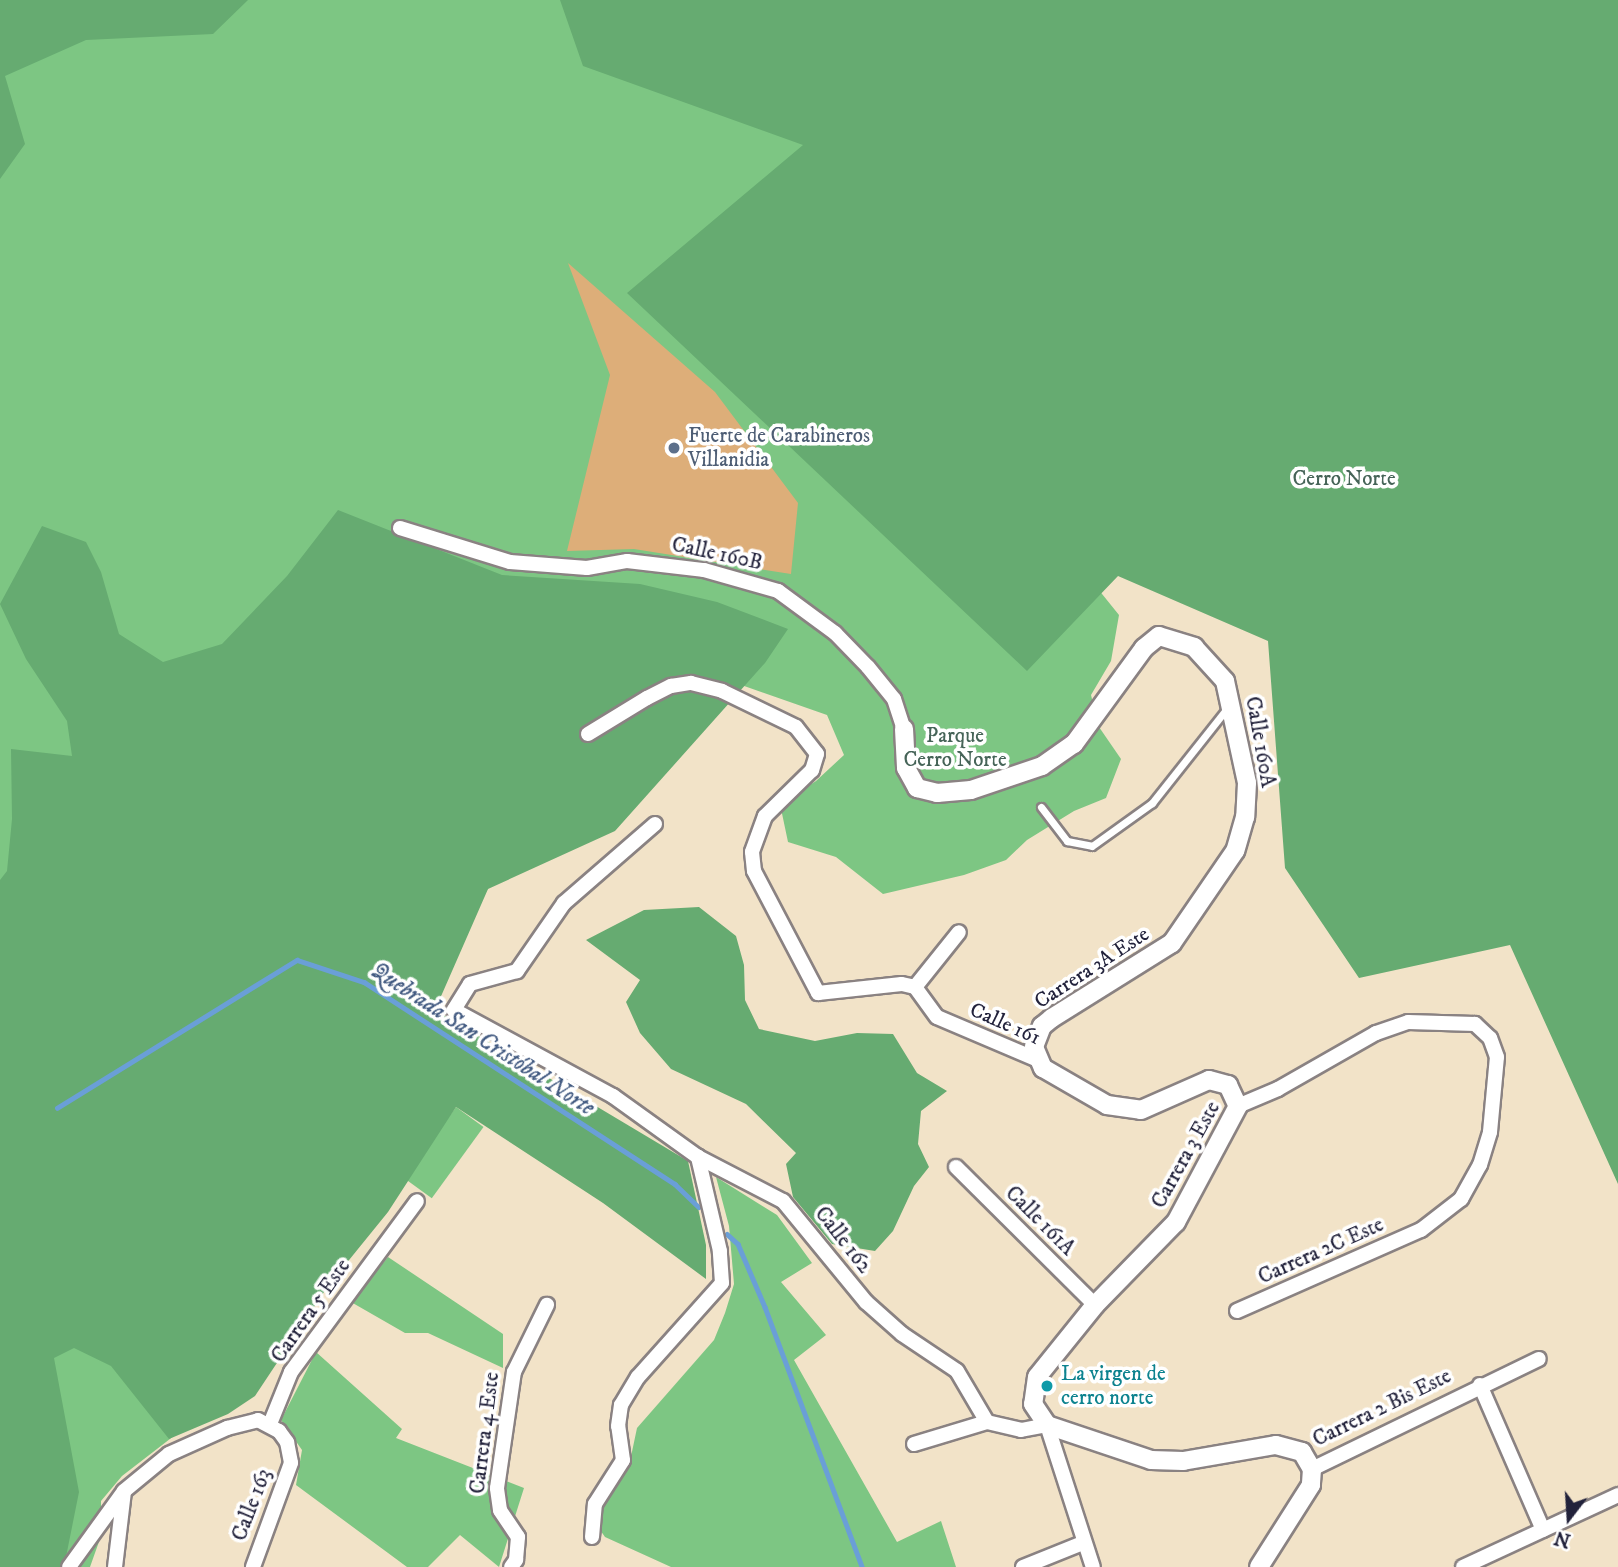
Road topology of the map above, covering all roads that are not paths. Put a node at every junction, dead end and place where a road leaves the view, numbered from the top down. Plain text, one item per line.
1 (400, 528) dead end
2 (1233, 701) junction
3 (904, 729) joint
4 (588, 734) dead end
5 (917, 788) joint
6 (1041, 807) dead end
7 (655, 824) dead end
8 (1235, 851) joint
9 (959, 932) dead end
10 (915, 987) junction
11 (1036, 1059) junction
12 (1238, 1106) junction
13 (698, 1157) junction
14 (956, 1167) dead end
15 (417, 1201) dead end
16 (1421, 1230) joint
17 (547, 1305) dead end
18 (1096, 1305) junction
19 (1237, 1311) dead end
20 (1539, 1359) dead end
21 (1480, 1385) junction
22 (987, 1422) junction
23 (270, 1424) junction
24 (1047, 1425) junction
25 (914, 1444) dead end
26 (1312, 1469) junction
27 (124, 1491) junction
28 (1618, 1495) edge
29 (1543, 1530) junction
30 (592, 1537) dead end
31 (1083, 1543) junction
32 (69, 1567) edge
33 (115, 1567) edge
34 (253, 1567) edge
35 (511, 1567) edge
36 (1023, 1567) edge
37 (1093, 1567) edge
38 (1259, 1567) edge
39 (1463, 1567) edge

1 - 3 street, Calle 160B
2 - 5 street, Calle 160A
2 - 6 lane
2 - 8 street, Calle 160A
3 - 5 street, Calle 160B
4 - 10 street
7 - 13 street, Calle 162
8 - 11 street, Carrera 3A Este
9 - 10 street
10 - 11 street, Calle 161
11 - 12 street, Calle 161
12 - 16 street, Carrera 3 Este
12 - 18 street, Carrera 3 Este
13 - 22 street, Calle 162
13 - 30 street
14 - 18 street, Calle 161A
15 - 23 street, Carrera 5 Este
16 - 19 street, Carrera 2C Este
17 - 35 street, Carrera 4 Este
18 - 24 street, Carrera 3 Este
20 - 21 street, Carrera 2 Bis Este
21 - 26 street, Carrera 2 Bis Este
21 - 29 street
22 - 24 street
22 - 25 street
23 - 27 street
23 - 34 street, Calle 163
24 - 26 street
24 - 31 street
26 - 38 street, Carrera 2 Bis Este
27 - 32 street
27 - 33 street
28 - 29 street
29 - 39 street
31 - 36 street
31 - 37 street

